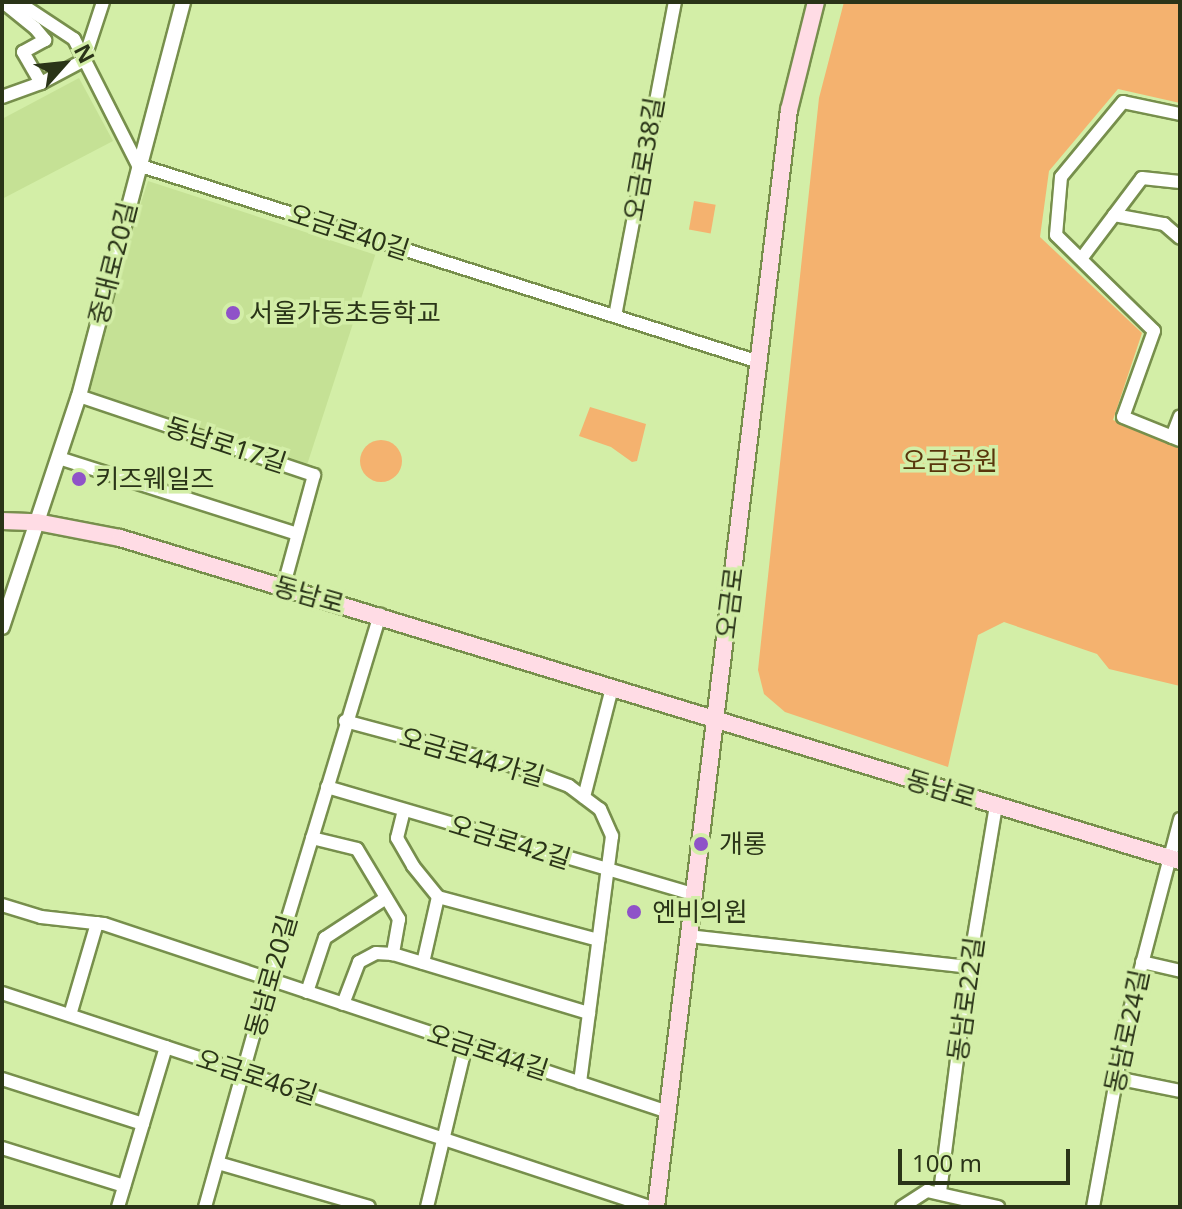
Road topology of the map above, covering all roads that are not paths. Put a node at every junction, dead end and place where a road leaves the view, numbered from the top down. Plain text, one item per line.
1 (3, 2) edge
2 (18, 2) edge
3 (103, 2) edge
4 (183, 2) edge
5 (675, 2) edge
6 (816, 2) edge
7 (36, 8) edge
8 (84, 60) junction
9 (41, 83) junction
10 (2, 97) edge
11 (1180, 114) edge
12 (138, 165) junction
13 (1180, 182) edge
14 (1114, 215) junction
15 (1180, 238) edge
16 (1081, 259) junction
17 (615, 316) junction
18 (759, 362) junction
19 (79, 396) junction
20 (1180, 416) edge
21 (1176, 438) edge
22 (59, 458) junction
23 (2, 521) edge
24 (37, 522) junction
25 (297, 534) junction
26 (283, 588) junction
27 (380, 615) junction
28 (2, 627) edge
29 (612, 688) junction
30 (345, 721) junction
31 (714, 721) junction
32 (327, 787) junction
33 (584, 797) junction
34 (996, 806) junction
35 (404, 810) junction
36 (1180, 819) edge
37 (312, 838) junction
38 (1174, 858) edge
39 (607, 871) junction
40 (694, 894) junction
41 (438, 897) junction
42 (386, 898) junction
43 (2, 905) edge
44 (97, 923) junction
45 (689, 936) junction
46 (598, 940) junction
47 (393, 954) junction
48 (1142, 962) junction
49 (423, 963) junction
50 (969, 967) junction
51 (1180, 971) edge
52 (269, 980) junction
53 (307, 992) junction
54 (2, 993) edge
55 (343, 1004) junction
56 (589, 1013) junction
57 (70, 1015) junction
58 (466, 1045) junction
59 (166, 1047) junction
60 (244, 1072) junction
61 (1116, 1078) junction
62 (2, 1079) edge
63 (580, 1083) junction
64 (1180, 1091) edge
65 (668, 1112) junction
66 (143, 1124) junction
67 (444, 1139) junction
68 (2, 1148) edge
69 (218, 1163) junction
70 (124, 1186) junction
71 (940, 1192) junction
72 (118, 1207) edge
73 (205, 1207) edge
74 (369, 1207) edge
75 (427, 1207) edge
76 (653, 1207) edge
77 (902, 1207) edge
78 (998, 1207) edge
79 (1093, 1207) edge

1 - 9 street
2 - 7 street
3 - 8 street
4 - 12 street, 중대로20길
5 - 17 street, 오금로38길
6 - 18 main road, 오금로
7 - 8 street
8 - 9 street
8 - 12 street
9 - 10 street
11 - 16 street
12 - 17 street, 오금로40길
12 - 19 street, 중대로20길
13 - 14 street
14 - 15 street
14 - 16 street
16 - 21 street
17 - 18 street, 오금로40길
18 - 31 main road, 오금로
19 - 22 street, 중대로20길
19 - 25 street, 동남로17길
20 - 21 street
22 - 24 street, 중대로20길
22 - 25 street
23 - 24 main road, 동남로
24 - 26 main road, 동남로
24 - 28 street, 중대로20길
25 - 26 street, 동남로17길
26 - 27 main road, 동남로
27 - 29 main road, 동남로
27 - 30 street, 동남로20길
29 - 31 main road, 동남로
29 - 33 street
30 - 32 street, 동남로20길
30 - 33 street, 오금로44가길
31 - 34 main road, 동남로
31 - 40 main road, 오금로
32 - 35 street, 오금로42길
32 - 37 street, 동남로20길
33 - 39 street, 오금로44가길
34 - 38 main road, 동남로
34 - 50 street, 동남로22길
35 - 39 street, 오금로42길
35 - 41 street
36 - 38 street, 동남로24길
37 - 42 street
37 - 52 street, 동남로20길
38 - 48 street, 동남로24길
39 - 40 street, 오금로42길
39 - 46 street, 오금로44가길
40 - 45 main road, 오금로
41 - 46 street
41 - 49 street
42 - 47 street
42 - 53 street
43 - 44 street, 오금로44길
44 - 52 street, 오금로44길
44 - 57 street
45 - 50 street
45 - 65 main road, 오금로
46 - 56 street, 오금로44가길
47 - 49 street
47 - 55 street
48 - 51 street
48 - 61 street, 동남로24길
49 - 56 street
50 - 71 street, 동남로22길
52 - 53 street, 오금로44길
52 - 60 street, 동남로20길
53 - 55 street, 오금로44길
54 - 57 street, 오금로46길
55 - 58 street, 오금로44길
56 - 63 street, 오금로44가길
57 - 59 street, 오금로46길
58 - 63 street, 오금로44길
58 - 67 street
59 - 60 street, 오금로46길
59 - 66 street
60 - 67 street, 오금로46길
60 - 69 street, 동남로20길
61 - 64 street
61 - 79 street, 동남로24길
62 - 66 street
63 - 65 street, 오금로44길
65 - 76 main road, 오금로
66 - 70 street
67 - 75 street
67 - 76 street, 오금로46길
68 - 70 street
69 - 73 street, 동남로20길
69 - 74 street
70 - 72 street
71 - 77 street
71 - 78 street

